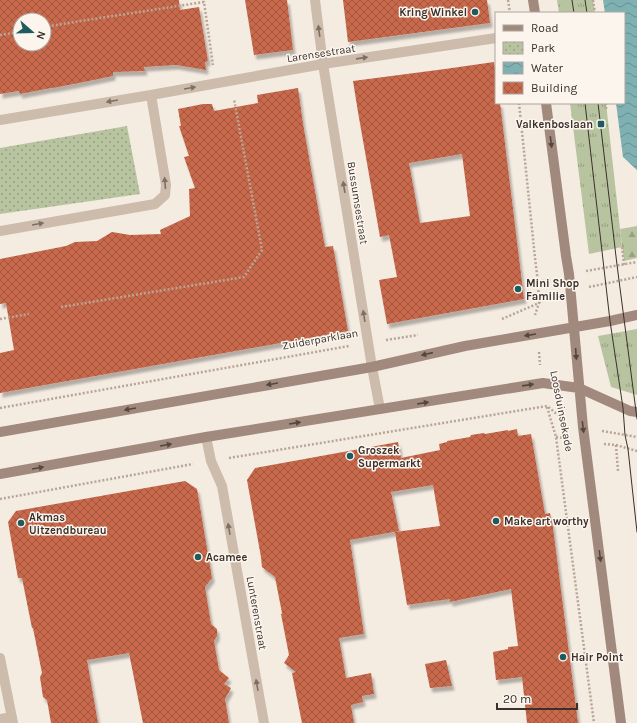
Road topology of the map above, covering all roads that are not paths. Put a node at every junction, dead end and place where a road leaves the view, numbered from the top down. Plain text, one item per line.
1 (315, 0) edge
2 (533, 0) edge
3 (535, 12) edge
4 (495, 38) edge
5 (323, 64) junction
6 (151, 95) junction
7 (546, 104) edge
8 (0, 120) edge
9 (0, 231) edge
10 (637, 315) edge
11 (574, 327) junction
12 (372, 367) junction
13 (579, 388) junction
14 (380, 409) junction
15 (637, 412) edge
16 (0, 432) edge
17 (206, 437) junction
18 (0, 474) edge
19 (0, 658) edge
20 (0, 719) edge
21 (12, 720) edge
22 (264, 723) edge
23 (621, 723) edge

5 -> 1 street, Bussumsestraat
2 - 3 main road
5 -> 4 street, Larensestraat
6 -> 5 street, Larensestraat
12 -> 5 street, Bussumsestraat
6 -> 8 street, Larensestraat
9 -> 6 street
7 -> 11 main road, Loosduinsekade
10 - 11 main road
11 -> 12 main road
11 -> 13 main road, Loosduinsekade
12 - 14 street, Bussumsestraat
12 -> 16 main road
14 -> 13 main road
13 - 15 main road
13 -> 23 main road, Loosduinsekade
17 -> 14 main road
18 -> 17 main road
22 -> 17 street, Lunterenstraat
19 - 21 street
20 - 21 street

